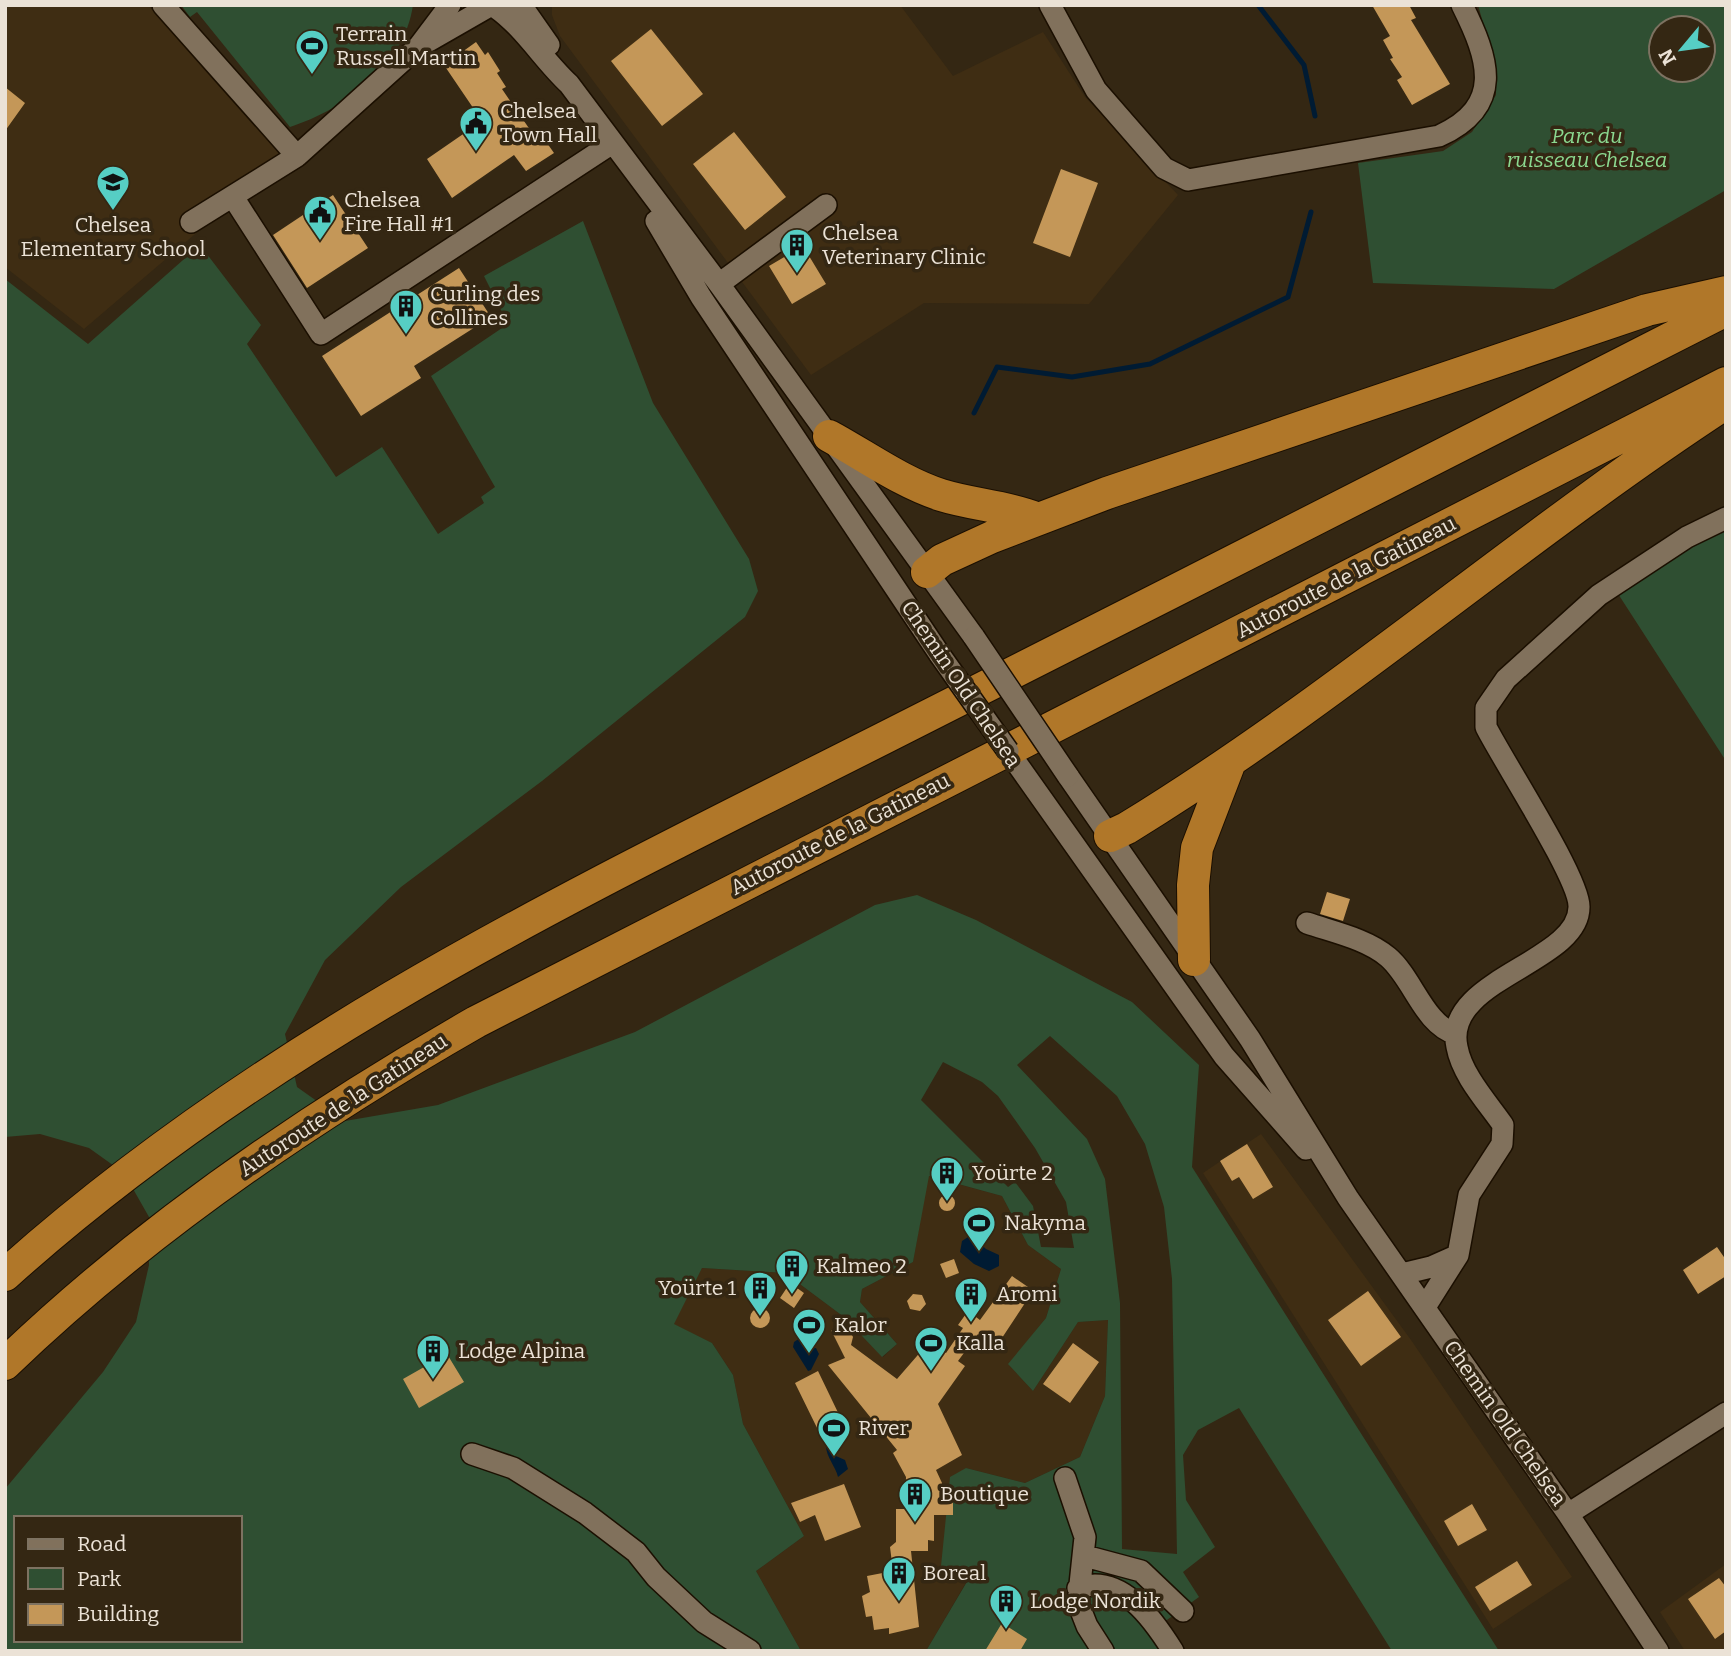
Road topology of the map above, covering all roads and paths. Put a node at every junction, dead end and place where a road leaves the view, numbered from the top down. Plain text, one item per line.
1 (163, 5) edge
2 (450, 5) edge
3 (522, 5) edge
4 (1050, 5) edge
5 (1462, 5) edge
6 (493, 6) edge
7 (419, 46) junction
8 (569, 85) junction
9 (611, 144) junction
10 (297, 156) junction
11 (233, 197) junction
12 (827, 205) dead end
13 (191, 222) dead end
14 (719, 284) junction
15 (1726, 292) edge
16 (1726, 310) edge
17 (1726, 383) edge
18 (1726, 403) edge
19 (829, 436) junction
20 (1037, 518) junction
21 (1726, 518) edge
22 (927, 572) junction
23 (906, 604) junction
24 (1230, 762) junction
25 (1059, 825) junction
26 (1110, 836) junction
27 (1307, 923) dead end
28 (1194, 960) junction
29 (1456, 1034) junction
30 (1348, 1198) junction
31 (1458, 1255) junction
32 (1402, 1274) junction
33 (5, 1275) edge
34 (1425, 1307) junction
35 (5, 1364) edge
36 (1726, 1413) edge
37 (472, 1454) dead end
38 (1065, 1478) dead end
39 (1568, 1514) junction
40 (1085, 1556) junction
41 (1143, 1562) junction
42 (1078, 1588) junction
43 (1126, 1594) junction
44 (1183, 1611) dead end
45 (750, 1651) edge
46 (1103, 1651) edge
47 (1173, 1651) edge
48 (1658, 1651) edge

1 - 10 street
2 - 7 street
3 - 8 street, Chemin Old Chelsea
4 - 5 street
6 - 7 street
6 - 8 street, Chemin Old Chelsea
7 - 10 street
8 - 9 street, Chemin Old Chelsea
9 - 11 street
9 - 14 street, Chemin Old Chelsea
9 - 23 street, Chemin Old Chelsea
10 - 11 street
11 - 13 street
12 - 14 street
14 - 19 street, Chemin Old Chelsea
15 - 20 highway
16 - 33 highway
17 - 35 highway, Autoroute de la Gatineau
18 - 24 highway
19 - 20 highway
19 - 22 street, Chemin Old Chelsea
20 - 22 highway
21 - 29 street
22 - 23 street
22 - 26 street, Chemin Old Chelsea, bridge
23 - 25 street, Chemin Old Chelsea, bridge
24 - 26 highway
24 - 28 highway
25 - 26 street
25 - 30 street, Chemin Old Chelsea
26 - 28 street, Chemin Old Chelsea
27 - 29 street
28 - 30 street, Chemin Old Chelsea
29 - 31 street
30 - 32 street, Chemin Old Chelsea
31 - 32 street
31 - 34 street
32 - 34 street, Chemin Old Chelsea
34 - 39 street, Chemin Old Chelsea
36 - 39 street
37 - 45 street
38 - 40 street
39 - 48 street, Chemin Old Chelsea
40 - 41 street
40 - 42 street
41 - 43 street
41 - 44 street
42 - 43 street
42 - 46 street
43 - 47 street

